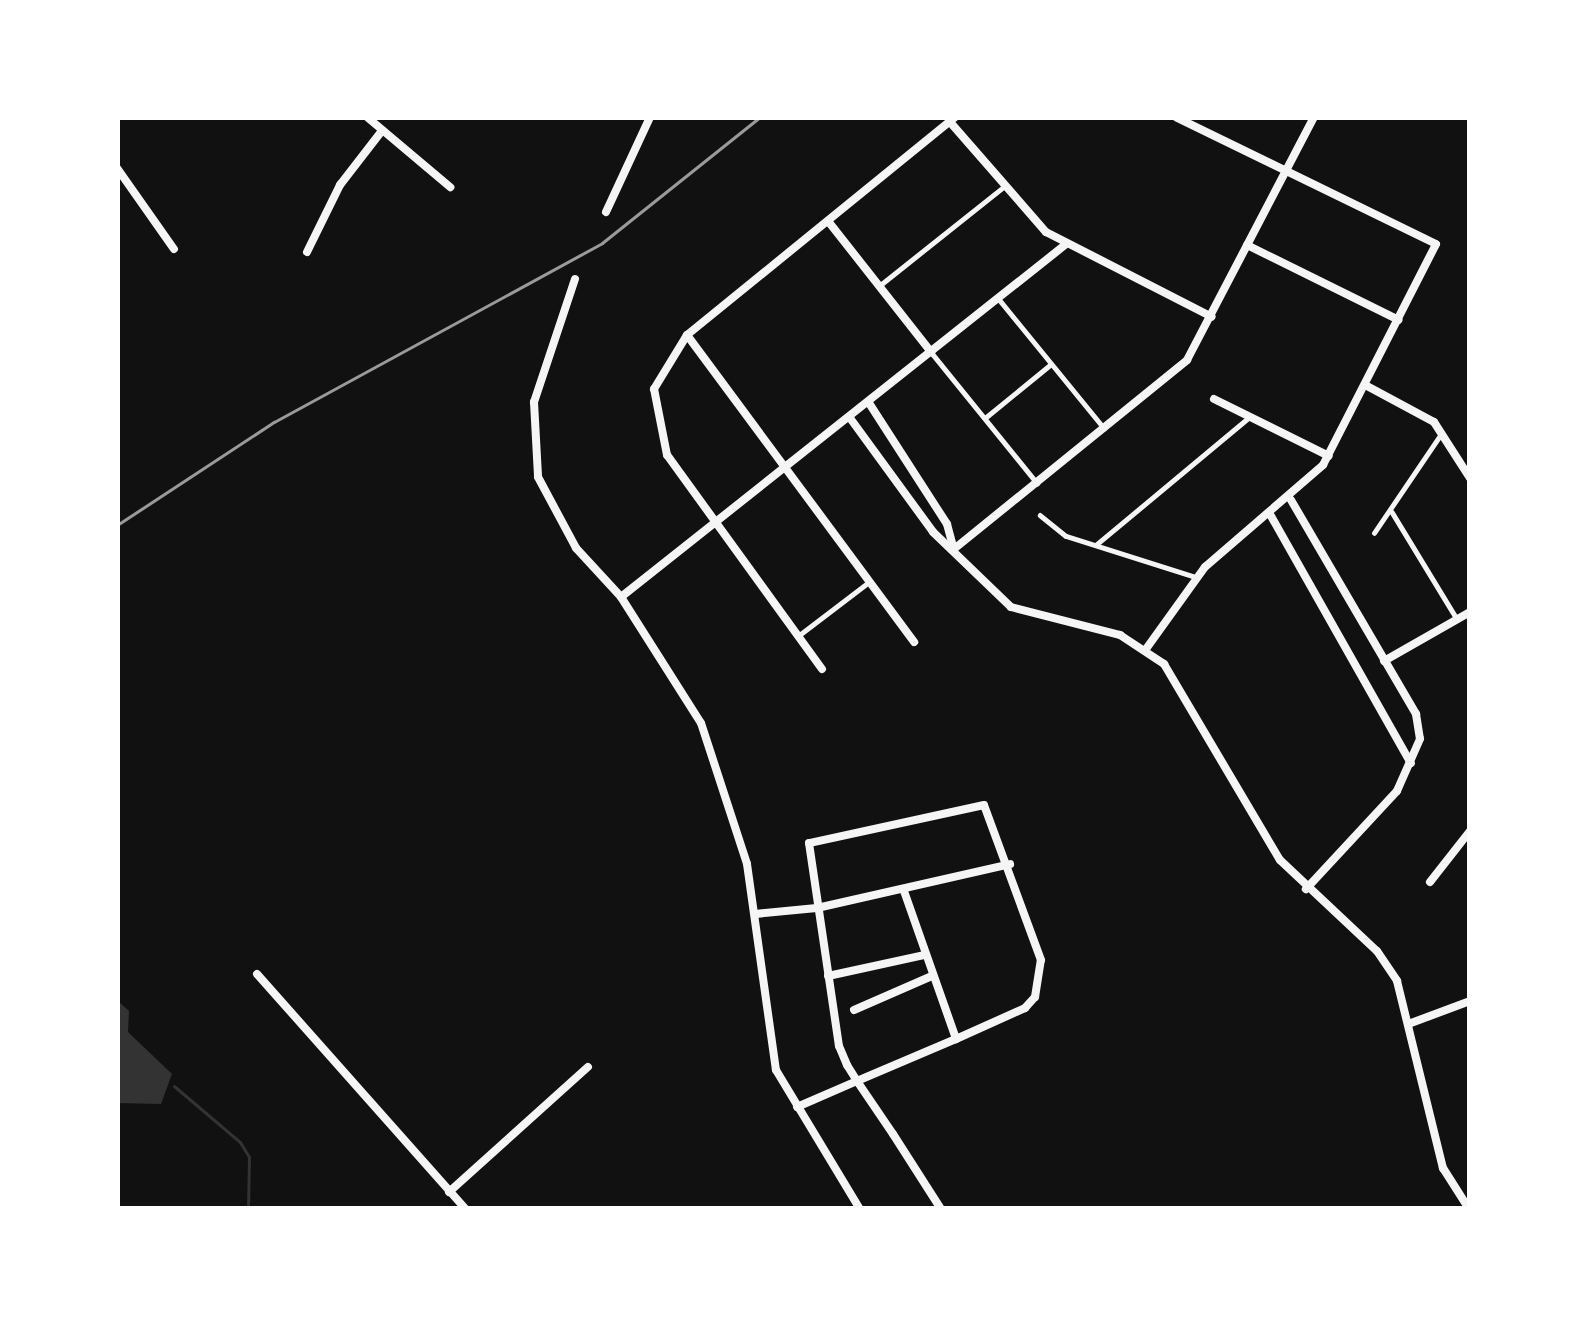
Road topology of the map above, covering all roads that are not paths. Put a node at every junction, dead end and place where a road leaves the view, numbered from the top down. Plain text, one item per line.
1 (367, 117) edge
2 (650, 117) edge
3 (1176, 117) edge
4 (1314, 117) edge
5 (953, 119) edge
6 (381, 132) junction
7 (117, 168) edge
8 (1284, 171) junction
9 (450, 187) dead end
10 (1002, 188) junction
11 (606, 212) dead end
12 (827, 221) junction
13 (1065, 245) junction
14 (1247, 245) junction
15 (174, 248) dead end
16 (307, 252) dead end
17 (575, 279) dead end
18 (879, 286) junction
19 (998, 298) junction
20 (1212, 317) junction
21 (1399, 320) junction
22 (687, 335) junction
23 (931, 352) junction
24 (1052, 364) junction
25 (1366, 386) junction
26 (1214, 399) dead end
27 (869, 403) junction
28 (850, 418) junction
29 (985, 418) junction
30 (1248, 418) junction
31 (1106, 430) junction
32 (1443, 431) junction
33 (1329, 456) junction
34 (785, 469) junction
35 (1470, 478) edge
36 (1037, 483) junction
37 (1291, 500) junction
38 (1392, 512) junction
39 (1040, 515) dead end
40 (1270, 516) junction
41 (716, 526) junction
42 (1373, 533) dead end
43 (1097, 544) junction
44 (954, 548) junction
45 (1196, 578) junction
46 (869, 582) junction
47 (621, 597) junction
48 (1470, 612) edge
49 (1457, 619) junction
50 (798, 636) junction
51 (914, 642) dead end
52 (1146, 649) junction
53 (1384, 661) junction
54 (821, 669) dead end
55 (1412, 765) junction
56 (1470, 831) edge
57 (1010, 864) junction
58 (1430, 882) dead end
59 (1306, 889) junction
60 (904, 891) junction
61 (818, 908) junction
62 (755, 914) junction
63 (924, 955) junction
64 (256, 974) dead end
65 (828, 976) junction
66 (932, 976) junction
67 (1470, 1001) edge
68 (854, 1010) dead end
69 (1411, 1023) junction
70 (956, 1039) junction
71 (588, 1067) dead end
72 (857, 1081) junction
73 (797, 1107) junction
74 (449, 1192) junction
75 (466, 1209) edge
76 (860, 1209) edge
77 (940, 1209) edge
78 (1469, 1209) edge

1 - 6 street
2 - 11 street
3 - 8 street
4 - 8 street
5 - 10 street
5 - 12 street
6 - 9 street
6 - 16 street
7 - 15 street
8 - 14 street
8 - 21 street
10 - 13 street
10 - 18 lane
12 - 18 street
12 - 22 street
13 - 19 street
13 - 20 street
14 - 20 street
14 - 21 street
17 - 47 street
18 - 23 street
19 - 23 street
19 - 24 lane
20 - 31 street
21 - 25 street
22 - 34 street
22 - 41 street
23 - 27 street
23 - 29 lane
24 - 29 lane
24 - 31 lane
25 - 32 street
25 - 33 street
26 - 30 street
27 - 28 street
27 - 44 street
28 - 34 street
28 - 44 street
29 - 36 lane
30 - 33 street
30 - 43 lane
31 - 36 street
32 - 35 street
32 - 38 lane
33 - 37 street
34 - 41 street
34 - 46 street
36 - 44 street
37 - 40 street
37 - 53 street
38 - 42 lane
38 - 49 lane
39 - 43 lane
40 - 45 street
40 - 55 street
41 - 47 street
41 - 50 street
43 - 45 lane
44 - 52 street
45 - 52 street
46 - 50 lane
46 - 51 street
47 - 62 street
48 - 49 street
49 - 53 street
50 - 54 street
52 - 59 street
53 - 55 street
55 - 59 street
56 - 58 street
57 - 60 street
57 - 61 street
57 - 70 street
59 - 69 street
60 - 61 street
60 - 63 street
61 - 62 street
61 - 65 street
62 - 73 street
63 - 65 street
63 - 66 street
64 - 74 street
65 - 72 street
66 - 68 street
66 - 70 street
67 - 69 street
69 - 78 street
70 - 72 street
71 - 74 street
72 - 73 street
72 - 77 street
73 - 76 street
74 - 75 street

